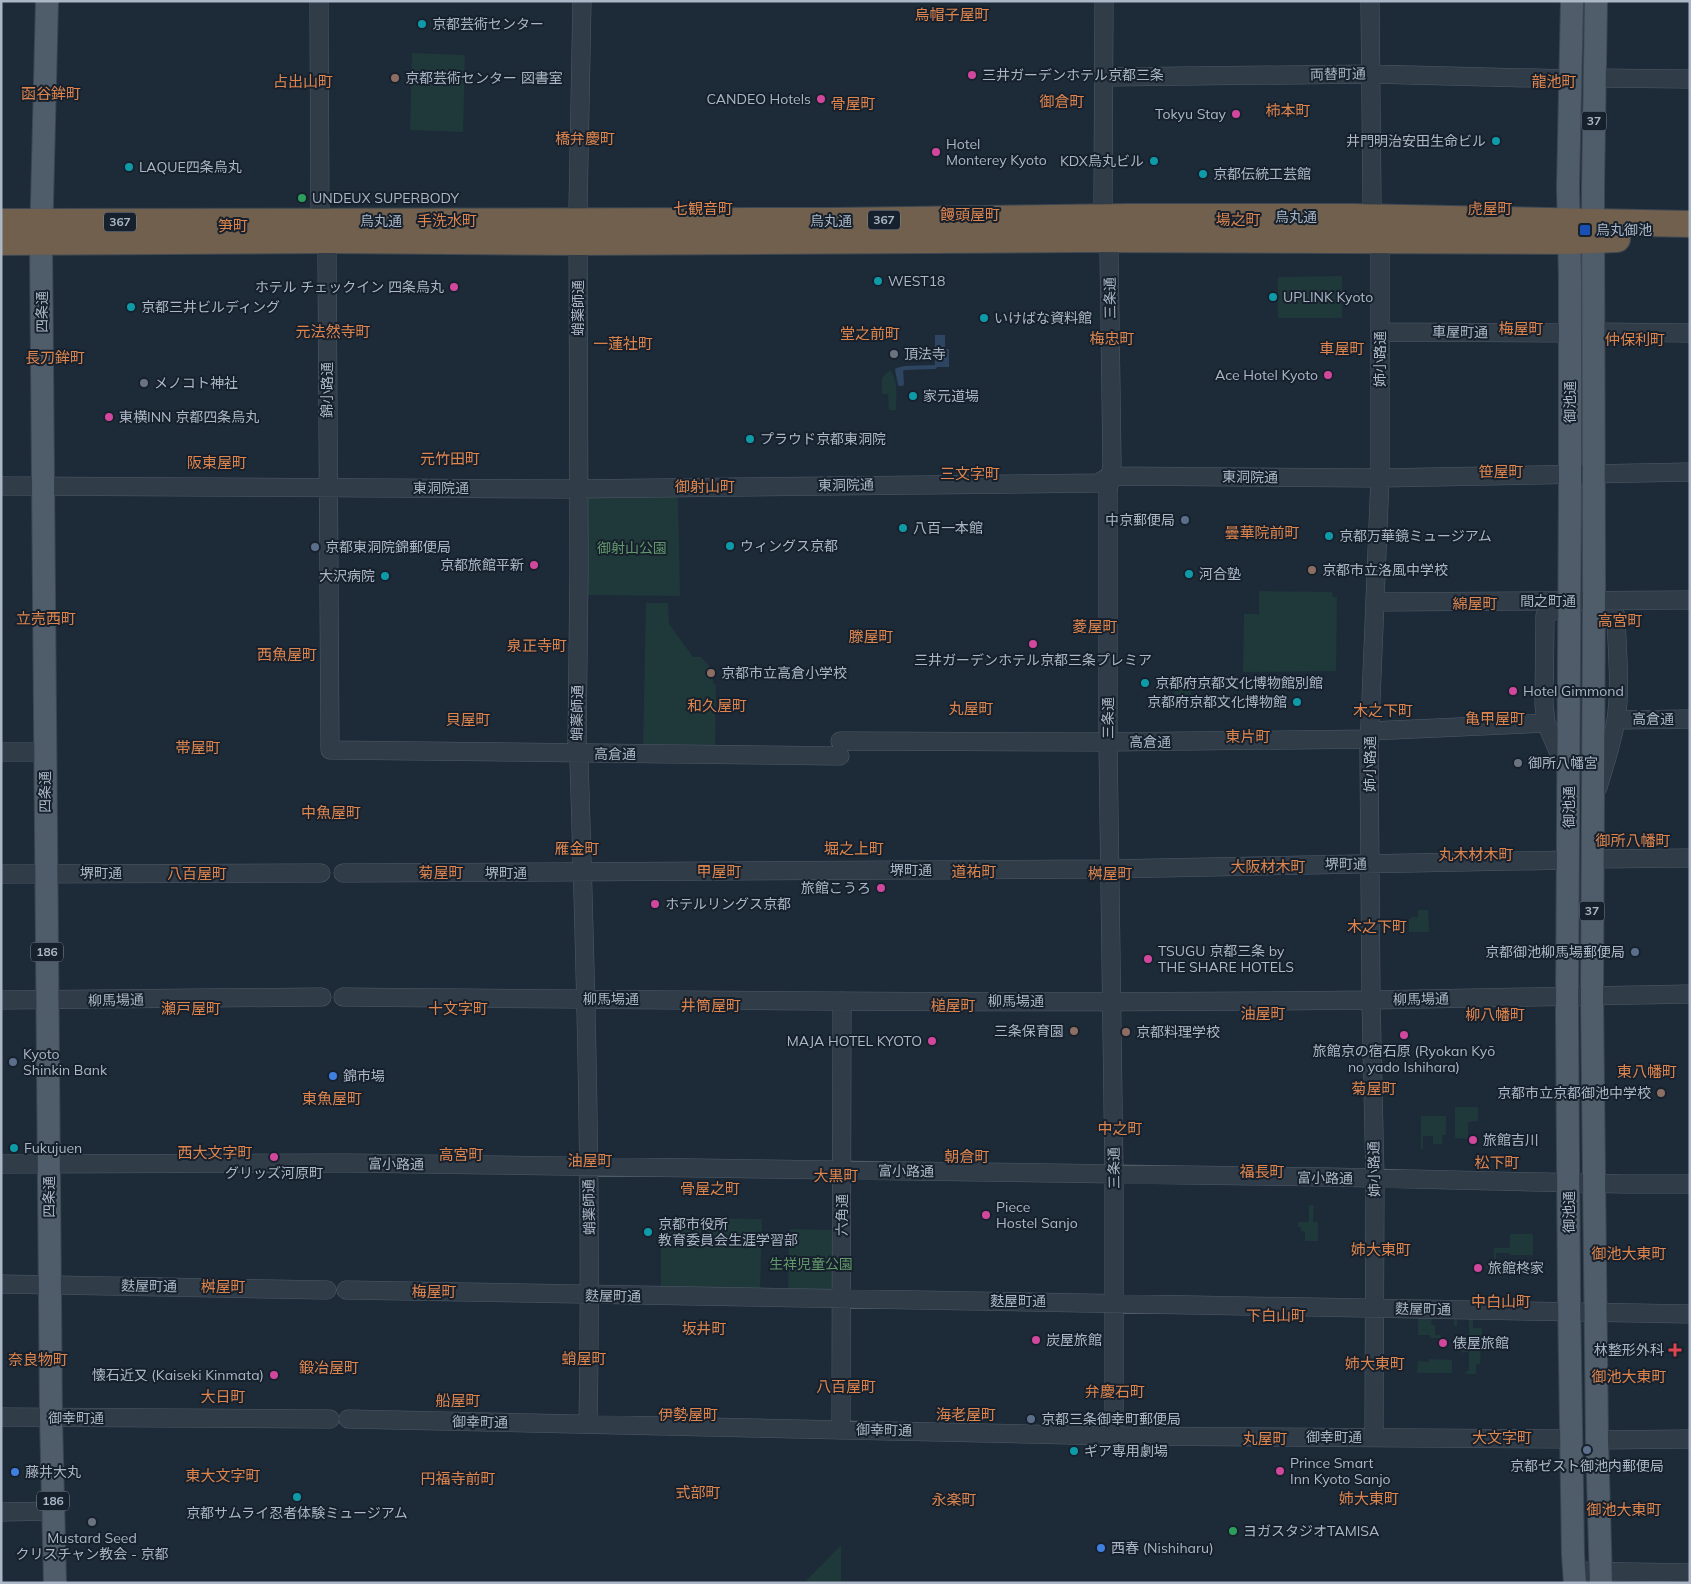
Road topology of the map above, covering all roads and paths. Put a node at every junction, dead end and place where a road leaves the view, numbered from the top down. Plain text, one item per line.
1 (47, 1) edge
2 (319, 1) edge
3 (582, 1) edge
4 (1104, 1) edge
5 (1370, 1) edge
6 (1572, 1) edge
7 (1596, 1) edge
8 (1370, 74) junction
9 (1105, 77) junction
10 (1594, 78) junction
11 (1570, 79) junction
12 (1690, 79) edge
13 (1, 222) edge
14 (1690, 224) edge
15 (1106, 228) junction
16 (1376, 228) junction
17 (323, 231) junction
18 (578, 231) junction
19 (1581, 231) junction
20 (41, 233) junction
21 (1690, 239) edge
22 (1, 242) edge
23 (1380, 332) junction
24 (1594, 332) junction
25 (1570, 333) junction
26 (1690, 333) edge
27 (1690, 472) edge
28 (1594, 473) junction
29 (1570, 474) junction
30 (1110, 476) junction
31 (1380, 478) junction
32 (1, 486) edge
33 (43, 486) junction
34 (328, 487) junction
35 (578, 489) junction
36 (1690, 600) edge
37 (1570, 601) junction
38 (1594, 601) junction
39 (1375, 602) junction
40 (1690, 719) edge
41 (1616, 720) junction
42 (1546, 723) junction
43 (1370, 735) junction
44 (1108, 742) junction
45 (330, 750) joint
46 (1, 752) edge
47 (45, 752) junction
48 (578, 753) junction
49 (1569, 778) junction
50 (1592, 805) junction
51 (1690, 858) edge
52 (1592, 859) junction
53 (1569, 860) junction
54 (1370, 864) junction
55 (1110, 869) junction
56 (46, 873) junction
57 (321, 873) dead end
58 (343, 873) dead end
59 (583, 873) junction
60 (1, 874) edge
61 (1690, 994) edge
62 (322, 996) dead end
63 (343, 996) dead end
64 (1592, 996) junction
65 (1568, 997) junction
66 (587, 999) junction
67 (1, 1000) edge
68 (1371, 1000) junction
69 (47, 1001) junction
70 (842, 1001) junction
71 (1111, 1001) junction
72 (1, 1164) edge
73 (49, 1165) junction
74 (589, 1166) junction
75 (842, 1170) junction
76 (1114, 1174) junction
77 (1375, 1179) junction
78 (1568, 1183) junction
79 (1594, 1184) junction
80 (1690, 1184) edge
81 (1, 1284) edge
82 (50, 1284) junction
83 (327, 1290) dead end
84 (346, 1290) dead end
85 (590, 1296) junction
86 (841, 1300) junction
87 (1113, 1302) junction
88 (1376, 1308) junction
89 (1569, 1312) junction
90 (1595, 1312) junction
91 (1690, 1314) edge
92 (1, 1418) edge
93 (51, 1418) junction
94 (330, 1418) dead end
95 (348, 1419) dead end
96 (588, 1424) junction
97 (841, 1429) junction
98 (1114, 1436) junction
99 (1374, 1437) junction
100 (1571, 1439) junction
101 (1690, 1439) edge
102 (1597, 1440) junction
103 (54, 1511) junction
104 (1, 1512) edge
105 (1690, 1573) edge
106 (1575, 1577) edge
107 (1601, 1577) edge
108 (54, 1583) edge

1 - 20 main road, 四条通 / 186
2 - 17 street, 錦小路通
3 - 18 street, 蛸薬師通
4 - 9 street, 三条通
5 - 8 street, 姉小路通
6 - 11 main road, 御池通 / 37
7 - 10 main road, 御池通 / 37
8 - 9 street, 両替町通
8 - 11 street, 両替町通
8 - 16 street, 姉小路通
9 - 15 street, 三条通
10 - 12 street
10 - 19 main road, 御池通 / 37
11 - 19 main road, 御池通 / 37
13 - 20 highway, 烏丸通 / 367
14 - 19 highway, 烏丸通 / 367
15 - 16 highway, 烏丸通 / 367
15 - 18 highway, 烏丸通 / 367
15 - 30 street, 三条通
16 - 19 highway, 烏丸通 / 367
16 - 23 street, 姉小路通
17 - 18 highway, 烏丸通 / 367
17 - 20 highway, 烏丸通 / 367
17 - 34 street, 錦小路通
18 - 35 street, 蛸薬師通
19 - 21 highway, 烏丸通 / 367
19 - 24 main road, 御池通 / 37
19 - 25 main road, 御池通 / 37
20 - 22 highway, 烏丸通 / 367
20 - 33 main road, 四条通 / 186
23 - 25 street, 車屋町通
23 - 31 street, 姉小路通
24 - 26 street
24 - 28 main road, 御池通 / 37
25 - 29 main road, 御池通 / 37
27 - 28 street, 東洞院通
28 - 29 street, 東洞院通
28 - 38 main road, 御池通 / 37
29 - 31 street, 東洞院通
29 - 37 main road, 御池通 / 37
30 - 31 street, 東洞院通
30 - 35 street, 東洞院通
30 - 44 street, 三条通
31 - 39 street, 姉小路通
32 - 33 street, 東洞院通
33 - 34 street, 東洞院通
33 - 47 main road, 四条通 / 186
34 - 35 street, 東洞院通
34 - 45 street, 錦小路通
35 - 48 street, 蛸薬師通
36 - 38 street, 間之町通
37 - 38 street, 間之町通
37 - 39 street, 間之町通
37 - 42 street
37 - 49 main road, 御池通 / 37
38 - 41 street
38 - 50 main road, 御池通 / 37
39 - 43 street, 姉小路通
40 - 41 street, 高倉通
41 - 50 street
42 - 43 street, 高倉通
42 - 49 street
43 - 44 street, 高倉通
43 - 54 street, 姉小路通
44 - 48 street, 高倉通
44 - 55 street, 三条通
45 - 48 street, 高倉通
46 - 47 street
47 - 56 main road, 四条通 / 186
48 - 59 street, 蛸薬師通
49 - 53 main road, 御池通 / 37
50 - 52 main road, 御池通 / 37
51 - 52 street
52 - 64 main road, 御池通 / 37
53 - 54 street, 堺町通
53 - 65 main road, 御池通 / 37
54 - 55 street, 堺町通
54 - 68 street, 姉小路通
55 - 59 street, 堺町通
55 - 71 street, 三条通
56 - 57 street, 堺町通
56 - 60 street, 堺町通
56 - 69 main road, 四条通 / 186
58 - 59 street, 堺町通
59 - 66 street, 蛸薬師通
61 - 64 street, 柳馬場通
62 - 69 street, 柳馬場通
63 - 66 street, 柳馬場通
64 - 65 street, 柳馬場通
64 - 79 main road, 御池通 / 37
65 - 68 street, 柳馬場通
65 - 78 main road, 御池通 / 37
66 - 70 street, 柳馬場通
66 - 74 street, 蛸薬師通
67 - 69 street, 柳馬場通
68 - 71 street, 柳馬場通
68 - 77 street, 姉小路通
69 - 73 main road, 四条通 / 186
70 - 71 street, 柳馬場通
70 - 75 street, 六角通
71 - 76 street, 三条通
72 - 73 street, 富小路通
73 - 74 street, 富小路通
73 - 82 main road, 四条通 / 186
74 - 75 street, 富小路通
74 - 85 street, 蛸薬師通
75 - 76 street, 富小路通
75 - 86 street, 六角通
76 - 77 street, 富小路通
76 - 87 street, 三条通
77 - 78 street, 富小路通
77 - 88 street, 姉小路通
78 - 79 street, 富小路通
78 - 89 main road, 御池通 / 37
79 - 80 street, 富小路通
79 - 90 main road, 御池通 / 37
81 - 82 street, 麩屋町通
82 - 83 street, 麩屋町通
82 - 93 main road, 四条通 / 186
84 - 85 street, 麩屋町通
85 - 86 street, 麩屋町通
85 - 96 street, 蛸薬師通
86 - 87 street, 麩屋町通
86 - 97 street, 六角通
87 - 88 street, 麩屋町通
87 - 98 street, 三条通
88 - 89 street, 麩屋町通
88 - 99 street, 姉小路通
89 - 90 street, 麩屋町通
89 - 100 main road, 御池通 / 37
90 - 91 street, 麩屋町通
90 - 102 main road, 御池通 / 37
92 - 93 street, 御幸町通
93 - 94 street, 御幸町通
93 - 103 main road, 四条通 / 186
95 - 96 street, 御幸町通
96 - 97 street, 御幸町通
97 - 98 street, 御幸町通
98 - 99 street, 御幸町通
99 - 100 street, 御幸町通
100 - 106 main road, 御池通 / 37
101 - 102 street
102 - 107 main road, 御池通 / 37
103 - 104 street
103 - 108 main road, 四条通 / 186
105 - 107 street
106 - 107 street

